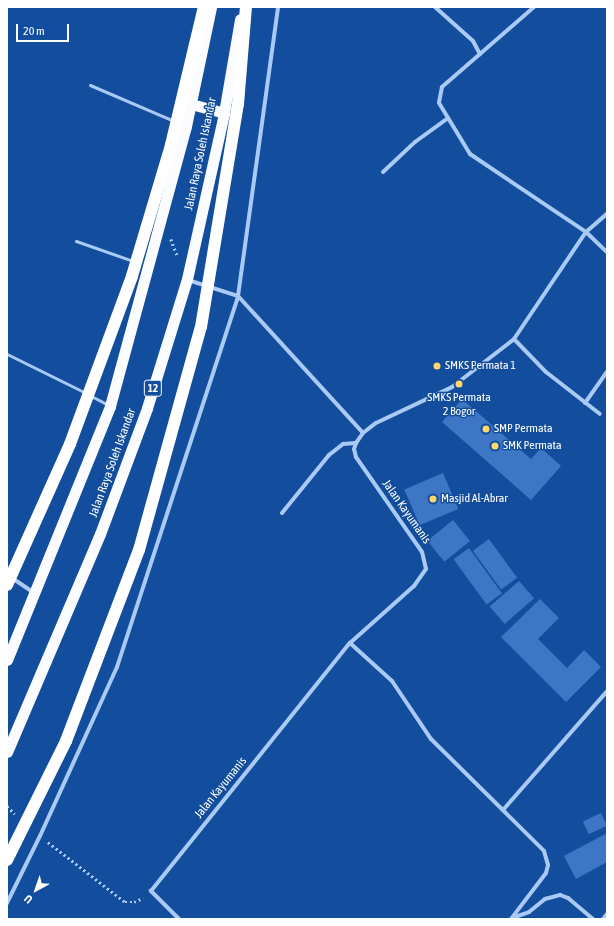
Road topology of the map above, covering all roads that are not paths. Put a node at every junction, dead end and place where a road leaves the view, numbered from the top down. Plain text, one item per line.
1 (204, 7) edge
2 (211, 7) edge
3 (243, 7) edge
4 (246, 7) edge
5 (278, 7) edge
6 (435, 7) edge
7 (534, 7) edge
8 (480, 54) junction
9 (90, 85) dead end
10 (191, 104) junction
11 (224, 113) junction
12 (447, 119) junction
13 (186, 126) junction
14 (383, 172) dead end
15 (607, 214) edge
16 (586, 232) junction
17 (76, 241) dead end
18 (607, 252) edge
19 (150, 267) junction
20 (187, 279) junction
21 (238, 296) junction
22 (514, 339) junction
23 (7, 354) edge
24 (607, 371) edge
25 (585, 403) junction
26 (110, 406) junction
27 (600, 414) dead end
28 (363, 433) junction
29 (356, 442) junction
30 (282, 513) dead end
31 (7, 575) edge
32 (7, 584) edge
33 (33, 592) junction
34 (350, 643) junction
35 (7, 660) edge
36 (607, 691) edge
37 (7, 752) edge
38 (503, 810) junction
39 (7, 860) edge
40 (7, 903) edge
41 (607, 914) edge
42 (178, 919) edge
43 (512, 919) edge
44 (593, 919) edge
45 (603, 919) edge

1 - 32 highway, bridge
2 - 10 highway, Jalan Raya Soleh Iskandar
3 - 11 highway, Jalan Raya Soleh Iskandar / 12
4 - 39 highway, bridge
5 - 21 street
6 - 8 street
7 - 8 street
8 - 12 street
9 - 13 lane
10 - 11 highway
10 - 13 highway, Jalan Raya Soleh Iskandar
11 - 20 highway, Jalan Raya Soleh Iskandar / 12
12 - 14 street
12 - 16 street
13 - 19 highway, Jalan Raya Soleh Iskandar
15 - 16 street
16 - 18 street
16 - 22 street
17 - 19 lane
19 - 26 highway, Jalan Raya Soleh Iskandar
20 - 21 street
20 - 37 highway, Jalan Raya Soleh Iskandar / 12
21 - 28 street
21 - 40 street
22 - 25 street
22 - 28 street
23 - 26 lane
24 - 25 street
25 - 27 street
26 - 33 highway, Jalan Raya Soleh Iskandar
28 - 29 street
29 - 30 street
29 - 34 street, Jalan Kayumanis
31 - 33 street
33 - 35 highway, Jalan Raya Soleh Iskandar
34 - 38 street
34 - 42 street, Jalan Kayumanis
36 - 38 street
38 - 43 street
41 - 45 street
43 - 44 street

